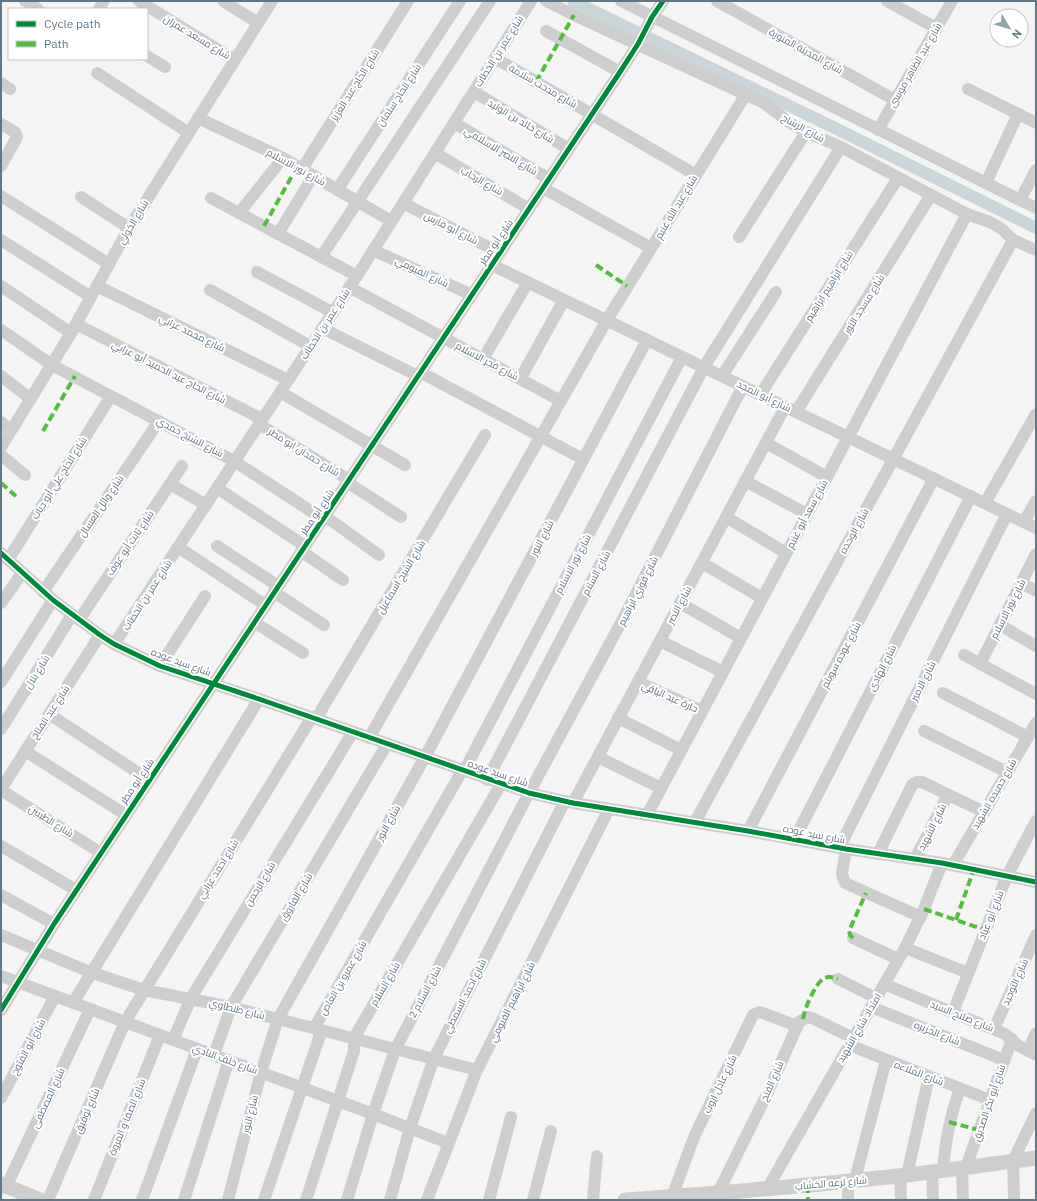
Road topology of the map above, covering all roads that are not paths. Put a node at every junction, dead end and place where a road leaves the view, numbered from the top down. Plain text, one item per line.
1 (25, 1) edge
2 (139, 1) edge
3 (223, 1) edge
4 (272, 1) edge
5 (408, 1) edge
6 (460, 1) edge
7 (490, 1) edge
8 (531, 1) edge
9 (546, 1) edge
10 (621, 1) edge
11 (663, 1) edge
12 (717, 1) edge
13 (887, 1) edge
14 (952, 1) edge
15 (36, 8) edge
16 (650, 21) junction
17 (258, 23) junction
18 (936, 28) junction
19 (546, 31) dead end
20 (639, 42) junction
21 (148, 57) edge
22 (495, 58) junction
23 (235, 60) junction
24 (165, 67) dead end
25 (620, 72) junction
26 (97, 73) dead end
27 (968, 89) dead end
28 (474, 92) junction
29 (746, 94) junction
30 (895, 100) junction
31 (592, 114) junction
32 (1018, 114) junction
33 (198, 118) junction
34 (454, 123) junction
35 (1036, 123) edge
36 (1, 124) edge
37 (878, 130) junction
38 (806, 132) junction
39 (189, 133) junction
40 (841, 148) junction
41 (569, 149) junction
42 (435, 153) junction
43 (283, 158) junction
44 (1, 166) edge
45 (302, 169) junction
46 (1036, 170) edge
47 (696, 175) junction
48 (313, 176) junction
49 (898, 178) junction
50 (986, 183) junction
51 (546, 184) junction
52 (338, 190) junction
53 (931, 195) junction
54 (1, 196) edge
55 (81, 197) dead end
56 (211, 198) dead end
57 (1020, 200) junction
58 (358, 202) junction
59 (403, 203) junction
60 (1036, 208) edge
61 (529, 209) junction
62 (239, 213) junction
63 (967, 214) junction
64 (391, 221) junction
65 (129, 228) junction
66 (278, 234) junction
67 (740, 237) dead end
68 (1, 240) edge
69 (1013, 240) junction
70 (651, 248) junction
71 (373, 250) junction
72 (1036, 250) edge
73 (500, 253) junction
74 (321, 257) junction
75 (109, 264) junction
76 (492, 265) junction
77 (257, 272) dead end
78 (357, 276) junction
79 (528, 282) junction
80 (1, 286) edge
81 (97, 286) junction
82 (349, 287) junction
83 (210, 290) dead end
84 (776, 292) dead end
85 (472, 295) junction
86 (91, 297) junction
87 (564, 300) junction
88 (332, 312) junction
89 (606, 320) junction
90 (322, 328) junction
91 (73, 329) junction
92 (1, 330) edge
93 (444, 338) junction
94 (647, 340) junction
95 (310, 346) junction
96 (682, 356) junction
97 (483, 359) junction
98 (52, 365) junction
99 (704, 367) junction
100 (419, 374) junction
101 (1, 376) edge
102 (722, 376) junction
103 (520, 379) junction
104 (288, 380) junction
105 (742, 386) junction
106 (280, 392) junction
107 (760, 395) junction
108 (111, 396) junction
109 (31, 398) junction
110 (561, 401) junction
111 (791, 409) junction
112 (1036, 414) edge
113 (159, 421) junction
114 (1, 422) edge
115 (260, 422) junction
116 (11, 430) junction
117 (485, 435) dead end
118 (540, 437) junction
119 (848, 437) junction
120 (766, 443) junction
121 (372, 446) junction
122 (1, 447) edge
123 (1, 455) edge
124 (583, 459) junction
125 (894, 459) junction
126 (234, 461) junction
127 (405, 465) dead end
128 (182, 466) dead end
129 (25, 474) dead end
130 (827, 477) junction
131 (934, 478) junction
132 (348, 481) junction
133 (746, 481) junction
134 (170, 484) junction
135 (217, 488) junction
136 (971, 496) junction
137 (1036, 501) edge
138 (985, 503) junction
139 (206, 505) junction
140 (807, 514) junction
141 (1007, 514) junction
142 (401, 516) dead end
143 (324, 517) junction
144 (726, 517) junction
145 (1024, 522) junction
146 (1036, 528) edge
147 (217, 546) dead end
148 (178, 547) junction
149 (303, 548) junction
150 (786, 553) junction
151 (1036, 554) edge
152 (379, 555) dead end
153 (4, 556) edge
154 (702, 563) junction
155 (22, 573) junction
156 (343, 580) dead end
157 (1021, 583) junction
158 (276, 589) junction
159 (1036, 591) edge
160 (43, 592) junction
161 (205, 596) dead end
162 (762, 598) junction
163 (54, 600) junction
164 (1, 603) edge
165 (680, 603) junction
166 (265, 605) junction
167 (76, 618) junction
168 (254, 622) junction
169 (324, 625) dead end
170 (1000, 625) junction
171 (100, 635) junction
172 (741, 638) junction
173 (660, 641) junction
174 (114, 644) junction
175 (1036, 646) edge
176 (303, 653) dead end
177 (964, 655) dead end
178 (980, 664) junction
179 (160, 666) junction
180 (723, 672) junction
181 (1, 682) edge
182 (638, 682) junction
183 (213, 683) junction
184 (943, 693) dead end
185 (1036, 694) edge
186 (259, 699) junction
187 (702, 711) junction
188 (49, 714) junction
189 (314, 718) junction
190 (618, 718) junction
191 (1036, 723) edge
192 (1, 729) edge
193 (924, 731) dead end
194 (353, 732) junction
195 (1028, 737) junction
196 (369, 738) junction
197 (387, 744) junction
198 (681, 750) junction
199 (25, 751) junction
200 (425, 757) junction
201 (598, 757) junction
202 (463, 771) junction
203 (1008, 772) junction
204 (149, 780) junction
205 (487, 780) junction
206 (501, 784) junction
207 (661, 788) junction
208 (1, 789) edge
209 (529, 794) junction
210 (948, 795) junction
211 (569, 802) junction
212 (609, 809) junction
213 (984, 812) junction
214 (126, 815) junction
215 (647, 815) junction
216 (1036, 821) edge
217 (695, 822) junction
218 (748, 831) junction
219 (794, 840) junction
220 (1, 846) edge
221 (842, 849) junction
222 (101, 852) junction
223 (878, 854) junction
224 (915, 859) junction
225 (947, 864) junction
226 (1007, 876) junction
227 (1036, 882) edge
228 (76, 890) junction
229 (1, 895) edge
230 (921, 917) junction
231 (54, 924) junction
232 (1036, 934) edge
233 (1, 935) edge
234 (853, 938) dead end
235 (905, 948) junction
236 (37, 950) junction
237 (898, 959) junction
238 (90, 972) junction
239 (968, 973) junction
240 (1, 976) edge
241 (838, 979) dead end
242 (17, 982) junction
243 (884, 984) junction
244 (144, 990) junction
245 (56, 996) junction
246 (191, 998) junction
247 (873, 1002) junction
248 (73, 1003) junction
249 (230, 1007) junction
250 (90, 1009) junction
251 (1, 1010) edge
252 (953, 1012) junction
253 (278, 1019) junction
254 (125, 1022) junction
255 (797, 1026) junction
256 (317, 1029) junction
257 (994, 1029) junction
258 (1036, 1033) edge
259 (160, 1035) junction
260 (354, 1038) junction
261 (1012, 1038) junction
262 (173, 1040) junction
263 (851, 1042) junction
264 (197, 1049) junction
265 (395, 1050) junction
266 (1032, 1053) edge
267 (214, 1055) junction
268 (434, 1058) junction
269 (229, 1060) junction
270 (886, 1060) junction
271 (1004, 1060) junction
272 (477, 1070) junction
273 (261, 1072) junction
274 (929, 1076) junction
275 (302, 1088) junction
276 (960, 1088) junction
277 (1, 1098) edge
278 (990, 1100) junction
279 (338, 1101) junction
280 (1036, 1113) edge
281 (373, 1114) junction
282 (511, 1117) dead end
283 (410, 1128) junction
284 (551, 1131) dead end
285 (448, 1143) junction
286 (597, 1156) dead end
287 (1036, 1158) edge
288 (1013, 1161) junction
289 (964, 1168) junction
290 (938, 1171) junction
291 (904, 1176) junction
292 (852, 1181) junction
293 (3, 1186) edge
294 (767, 1188) junction
295 (718, 1193) junction
296 (672, 1197) junction
297 (700, 1197) edge
298 (654, 1199) edge
299 (40, 1200) edge
300 (48, 1200) edge
301 (94, 1200) edge
302 (142, 1200) edge
303 (184, 1200) edge
304 (228, 1200) edge
305 (264, 1200) edge
306 (306, 1200) edge
307 (347, 1200) edge
308 (390, 1200) edge
309 (427, 1200) edge
310 (489, 1200) edge
311 (533, 1200) edge
312 (592, 1200) edge
313 (625, 1200) edge
314 (848, 1200) edge
315 (901, 1200) edge
316 (933, 1200) edge
317 (963, 1200) edge
318 (1014, 1200) edge

1 - 15 street
2 - 23 street, شارع مسعد عمران
3 - 17 street
4 - 17 street, شارع الخولي
5 - 45 street, شارع الحاج عبد العزيز
6 - 52 street, شارع الحاج سلمان
7 - 58 street
8 - 22 street, شارع عمر بن الخطاب
9 - 20 street, شارع الرشاح
10 - 16 street
11 - 16 street, شارع أبو مطر
12 - 30 street, شارع المدينة المنورة
13 - 18 street
14 - 18 street, شارع عبد الظاهر موسى
16 - 20 street, شارع أبو مطر
16 - 37 street
17 - 23 street, شارع الخولي
18 - 30 street, شارع عبد الظاهر موسى
19 - 25 street
20 - 25 street, شارع أبو مطر
20 - 29 street, شارع الرشاح
21 - 24 street
22 - 28 street, شارع عمر بن الخطاب
22 - 31 street, شارع مدحت سلامة
23 - 33 street, شارع الخولي
25 - 31 street, شارع أبو مطر
26 - 39 street
27 - 32 street
28 - 34 street, شارع عمر بن الخطاب
28 - 41 street, شارع خالد بن الوليد
29 - 38 street, شارع الرشاح
29 - 47 street, شارع عبد الله غنيم
30 - 37 street, شارع عبد الظاهر موسى
31 - 41 street, شارع أبو مطر
31 - 47 street, شارع مدحت سلامة
32 - 35 street
32 - 50 street
33 - 39 street, شارع الخولي
33 - 43 street, شارع نور الاسلام
34 - 42 street, شارع عمر بن الخطاب
34 - 51 street, شارع النصر الاسلامي
36 - 44 street
37 - 50 street
38 - 40 street, شارع الرشاح
38 - 67 street
39 - 65 street, شارع الخولي
40 - 49 street, شارع الرشاح
40 - 99 street, شارع السلام
41 - 51 street, شارع أبو مطر
42 - 59 street, شارع عمر بن الخطاب
42 - 61 street, شارع الرحاب
43 - 45 street, شارع نور الاسلام
43 - 62 street
45 - 48 street, شارع نور الاسلام
46 - 57 street
47 - 70 street, شارع عبد الله غنيم
48 - 52 street, شارع نور الاسلام
48 - 66 street
49 - 53 street, شارع الرشاح
49 - 107 street, شارع ابراهيم ابراهيم
50 - 57 street
51 - 61 street, شارع أبو مطر
51 - 70 street, شارع النصر الاسلامي
52 - 58 street, شارع نور الاسلام
53 - 63 street, شارع الرشاح
53 - 111 street, شارع مسجد النور
54 - 75 street
55 - 65 street
56 - 62 street
57 - 60 street
58 - 64 street, شارع نور الاسلام
58 - 74 street
59 - 64 street, شارع عمر بن الخطاب
59 - 73 street, شارع أبو فارس
61 - 73 street, شارع أبو مطر
62 - 66 street
63 - 69 street, شارع الرشاح
63 - 119 street, شارع سعد أبو غنيم
64 - 71 street, شارع عمر بن الخطاب
65 - 75 street, شارع الخولي
66 - 74 street
68 - 86 street
69 - 72 street, شارع الرشاح
69 - 125 street, شارع الوحده
70 - 89 street, شارع عبد الله غنيم
71 - 78 street, شارع عمر بن الخطاب
71 - 85 street, شارع الفيومي
73 - 76 street, شارع أبو مطر
74 - 78 street
75 - 81 street, شارع الخولي
76 - 79 street, شارع أبو المجد
76 - 85 street, شارع أبو مطر
77 - 88 street
78 - 82 street, شارع عمر بن الخطاب
79 - 87 street, شارع أبو المجد
79 - 97 street
80 - 91 street, شارع الحاج عبد الحميد أبو عرابي
81 - 86 street, شارع الخولي
81 - 104 street, شارع محمد عرابي
82 - 88 street, شارع عمر بن الخطاب
82 - 93 street, شارع فجر الاسلام
83 - 95 street
84 - 102 street
85 - 93 street, شارع أبو مطر
86 - 91 street, شارع الخولي
87 - 89 street, شارع أبو المجد
87 - 103 street
88 - 90 street, شارع عمر بن الخطاب
89 - 94 street, شارع أبو المجد
89 - 110 street, شارع عبد الله غنيم
90 - 95 street, شارع عمر بن الخطاب
90 - 100 street
91 - 98 street, شارع الخولي
91 - 115 street, شارع الحاج عبد الحميد أبو عرابي
92 - 98 street, شارع الشيخ حمدي
93 - 97 street, شارع فجر الاسلام
93 - 100 street, شارع أبو مطر
94 - 96 street, شارع أبو المجد
94 - 124 street, شارع النور
95 - 104 street, شارع عمر بن الخطاب
96 - 99 street, شارع أبو المجد
96 - 202 street, شارع نور الاسلام
97 - 103 street, شارع فجر الاسلام
98 - 108 street, شارع الشيخ حمدي
98 - 109 street, شارع الخولي
99 - 102 street, شارع أبو المجد
99 - 205 street, شارع السلام
100 - 118 street
100 - 121 street, شارع أبو مطر
101 - 109 street
102 - 105 street, شارع أبو المجد
103 - 110 street, شارع فجر الاسلام
104 - 106 street, شارع عمر بن الخطاب
105 - 107 street, شارع أبو المجد
105 - 209 street, شارع فوزي ابراهيم
106 - 115 street, شارع عمر بن الخطاب
106 - 121 street
107 - 111 street, شارع أبو المجد
108 - 113 street, شارع الشيخ حمدي
108 - 153 street, شارع الحاج علي أبو دياب
109 - 116 street, شارع الخولي
110 - 118 street, شارع عبد الله غنيم
111 - 119 street, شارع أبو المجد
111 - 120 street, شارع النصر
112 - 138 street
113 - 126 street, شارع الشيخ حمدي
113 - 160 street, شارع وائل العسال
114 - 116 street
115 - 126 street, شارع عمر بن الخطاب
115 - 132 street, شارع حمدان ابو مطر
116 - 122 street, شارع الخولي
117 - 189 street, شارع الشيخ اسماعيل
118 - 124 street
118 - 196 street, شارع عبد الله غنيم
119 - 125 street, شارع أبو المجد
119 - 130 street, شارع سعد أبو غنيم
120 - 130 street
120 - 133 street, شارع النصر
121 - 127 street
121 - 132 street, شارع أبو مطر
123 - 129 street
124 - 200 street, شارع النور
125 - 131 street, شارع أبو المجد
125 - 217 street, شارع الوحده
126 - 135 street, شارع عمر بن الخطاب
126 - 143 street, شارع الشيخ حمدي
128 - 134 street, شارع ثابت أبو عوف
130 - 140 street, شارع سعد أبو غنيم
131 - 136 street, شارع أبو المجد
131 - 218 street, شارع عوده سويلم
132 - 142 street, شارع حمدان ابو مطر
132 - 143 street, شارع أبو مطر
133 - 140 street
133 - 144 street, شارع النصر
134 - 139 street
134 - 167 street, شارع ثابت أبو عوف
135 - 139 street, شارع عمر بن الخطاب
135 - 149 street
136 - 138 street, شارع أبو المجد
136 - 219 street, شارع الهادى
137 - 145 street
138 - 141 street, شارع أبو المجد
139 - 148 street, شارع عمر بن الخطاب
140 - 150 street, شارع سعد أبو غنيم
141 - 145 street, شارع أبو المجد
141 - 221 street, شارع الامير
143 - 149 street, شارع أبو مطر
143 - 152 street, شارع الشيخ حمدي
144 - 150 street
144 - 154 street, شارع النصر
145 - 146 street, شارع أبو المجد
147 - 158 street
148 - 166 street
148 - 174 street, شارع عمر بن الخطاب
149 - 156 street
149 - 158 street, شارع أبو مطر
150 - 162 street, شارع سعد أبو غنيم
151 - 157 street, شارع نور الاسلام
153 - 155 street, شارع سيد عوده
154 - 162 street
154 - 165 street, شارع النصر
155 - 160 street, شارع سيد عوده
155 - 164 street
157 - 159 street
157 - 170 street, شارع نور الاسلام
158 - 166 street, شارع أبو مطر
158 - 169 street
160 - 163 street, شارع سيد عوده
161 - 179 street
162 - 172 street, شارع سعد أبو غنيم
163 - 167 street, شارع سيد عوده
163 - 181 street
165 - 172 street
165 - 173 street, شارع النصر
166 - 168 street, شارع أبو مطر
167 - 171 street, شارع سيد عوده
167 - 192 street, شارع بلال
168 - 176 street
168 - 183 street, شارع أبو مطر
170 - 175 street
170 - 178 street, شارع نور الاسلام
171 - 174 street, شارع سيد عوده
171 - 188 street, شارع عبد الفتاح
172 - 180 street, شارع سعد أبو غنيم
173 - 180 street
173 - 182 street, شارع النصر
174 - 179 street, شارع سيد عوده
177 - 178 street
178 - 185 street
179 - 183 street, شارع سيد عوده
180 - 187 street, شارع سعد أبو غنيم
182 - 187 street, حارة عبد الباقي
182 - 190 street, شارع النصر
183 - 186 street, شارع سيد عوده
183 - 204 street, شارع أبو مطر
184 - 195 street
186 - 189 street, شارع سيد عوده
186 - 238 street
187 - 198 street, شارع سعد أبو غنيم
188 - 199 street, شارع عبد الفتاح
188 - 204 street
189 - 194 street, شارع سيد عوده
189 - 244 street, شارع احمد عرابي
190 - 198 street
190 - 201 street, شارع النصر
191 - 195 street, شارع حميده الشهيد
193 - 203 street
194 - 196 street, شارع سيد عوده
194 - 246 street, شارع الرحمن
195 - 203 street, شارع حميده الشهيد
196 - 197 street, شارع سيد عوده
197 - 200 street, شارع سيد عوده
197 - 249 street, شارع الفاروق
198 - 207 street, شارع سعد أبو غنيم
199 - 208 street, شارع عبد الفتاح
199 - 214 street
200 - 202 street, شارع سيد عوده
200 - 253 street, شارع النور
201 - 207 street
201 - 211 street, شارع النصر
202 - 205 street, شارع سيد عوده
202 - 256 street, شارع عمرو بن العاص
203 - 213 street, شارع حميده الشهيد
204 - 214 street, شارع أبو مطر
205 - 206 street, شارع سيد عوده
206 - 209 street, شارع سيد عوده
206 - 260 street, شارع السلام
207 - 215 street, شارع سعد أبو غنيم
208 - 222 street, شارع الطيبين
209 - 211 street, شارع سيد عوده
209 - 265 street, شارع السلام 2
210 - 213 street
210 - 223 street
210 - 224 street, شارع الشهيد
211 - 212 street, شارع سيد عوده
211 - 268 street, شارع احمد السمطي
212 - 215 street, شارع سيد عوده
212 - 272 street, شارع ابراهيم الفيومي
213 - 225 street, شارع حميده الشهيد
214 - 222 street, شارع أبو مطر
215 - 217 street, شارع سيد عوده
216 - 226 street, شارع أبو عياد
217 - 218 street, شارع سيد عوده
218 - 219 street, شارع سيد عوده
219 - 221 street, شارع سيد عوده
220 - 228 street
221 - 223 street, شارع سيد عوده
221 - 230 street, شارع الامير
222 - 228 street, شارع أبو مطر
223 - 224 street, شارع سيد عوده
224 - 225 street, شارع سيد عوده
225 - 226 street, شارع سيد عوده
225 - 230 street, امتداد شارع الشهيد
226 - 227 street, شارع سيد عوده
226 - 239 street, شارع أبو عياد
228 - 231 street, شارع أبو مطر
229 - 231 street
230 - 235 street, امتداد شارع الشهيد
231 - 236 street, شارع أبو مطر
232 - 257 street, شارع التوحيد
233 - 236 street, شارع طنطاوي
234 - 237 street
235 - 237 street, امتداد شارع الشهيد
235 - 239 street
236 - 238 street, شارع طنطاوي
236 - 242 street, شارع أبو مطر
237 - 243 street, امتداد شارع الشهيد
238 - 244 street, شارع طنطاوي
238 - 248 street
239 - 252 street, شارع أبو عياد
240 - 242 street, شارع خلف النادي
241 - 247 street, شارع الجزيره
242 - 245 street, شارع خلف النادي
242 - 251 street, شارع أبو مطر
243 - 247 street, امتداد شارع الشهيد
243 - 252 street, شارع صلاح السيد
244 - 246 street, شارع طنطاوي
244 - 254 street, شارع احمد عرابي
245 - 248 street, شارع خلف النادي
245 - 277 street, شارع أبو الفتوح
246 - 249 street, شارع طنطاوي
246 - 262 street, شارع الرحمن
247 - 263 street, امتداد شارع الشهيد
247 - 271 street, شارع الجزيره
248 - 250 street, شارع خلف النادي
249 - 253 street, شارع طنطاوي
249 - 267 street, شارع الفاروق
250 - 254 street, شارع خلف النادي
250 - 293 street, شارع المصطفى
252 - 257 street, شارع صلاح السيد
253 - 256 street, شارع طنطاوي
253 - 273 street, شارع النور
254 - 259 street, شارع خلف النادي
254 - 300 street, شارع توفيق
255 - 263 street
255 - 295 street, شارع الفتح
255 - 296 street, شارع عادل ايوب
256 - 260 street, شارع طنطاوي
256 - 275 street, شارع عمرو بن العاص
257 - 261 street, شارع صلاح السيد
258 - 266 street
259 - 262 street, شارع خلف النادي
259 - 301 street, شارع الصفا و المروة
260 - 265 street, شارع طنطاوي
260 - 279 street, شارع السلام
261 - 266 street, شارع صلاح السيد
261 - 271 street, شارع أبو بكر الصديق
262 - 264 street, شارع خلف النادي
263 - 270 street, شارع الملاءه
263 - 294 street, امتداد شارع الشهيد
264 - 267 street, شارع خلف النادي
264 - 302 street
265 - 268 street, شارع طنطاوي
265 - 281 street, شارع السلام 2
267 - 269 street, شارع خلف النادي
268 - 272 street, شارع طنطاوي
268 - 283 street, شارع احمد السمطي
269 - 273 street, شارع خلف النادي
269 - 303 street
270 - 274 street, شارع الملاءه
270 - 292 street
271 - 278 street, شارع أبو بكر الصديق
272 - 285 street, شارع ابراهيم الفيومي
273 - 275 street, شارع خلف النادي
273 - 304 street, شارع النور
274 - 276 street, شارع الملاءه
274 - 291 street
275 - 279 street, شارع خلف النادي
275 - 305 street, شارع عمرو بن العاص
276 - 278 street, شارع الملاءه
276 - 290 street
278 - 289 street, شارع أبو بكر الصديق
279 - 281 street, شارع خلف النادي
279 - 306 street, شارع السلام
280 - 288 street
281 - 283 street, شارع خلف النادي
281 - 307 street, شارع السلام 2
282 - 310 street
283 - 285 street, شارع خلف النادي
283 - 308 street, شارع احمد السمطي
284 - 311 street
285 - 309 street, شارع ابراهيم الفيومي
286 - 312 street
287 - 288 street, شارع ترعه الخشاب
288 - 289 street, شارع ترعه الخشاب
288 - 318 street
289 - 290 street, شارع ترعه الخشاب
289 - 317 street
290 - 291 street, شارع ترعه الخشاب
290 - 316 street
291 - 292 street, شارع ترعه الخشاب
291 - 315 street
292 - 294 street, شارع ترعه الخشاب
292 - 314 street
293 - 299 street
294 - 295 street, شارع ترعه الخشاب
295 - 297 street, شارع ترعه الخشاب
296 - 297 street, شارع ترعه الخشاب
296 - 298 street, شارع ترعه الخشاب
298 - 313 street, شارع ترعه الخشاب

